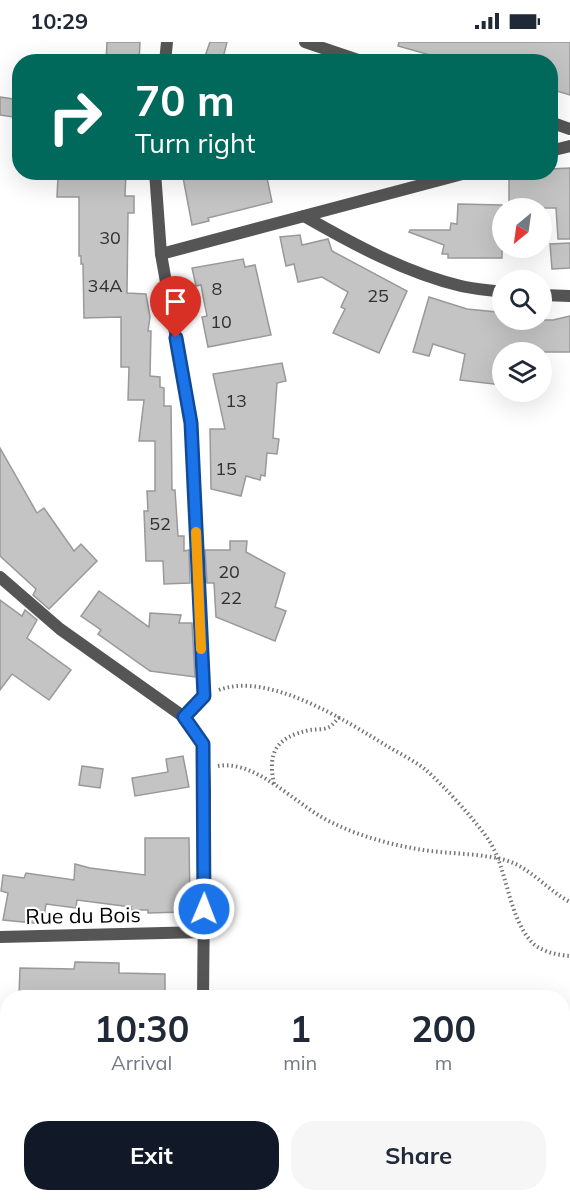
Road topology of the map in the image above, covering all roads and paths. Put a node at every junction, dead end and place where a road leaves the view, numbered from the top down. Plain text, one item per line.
1 (305, 42) edge
2 (340, 54) edge
3 (156, 180) edge
4 (440, 180) edge
5 (304, 216) junction
6 (161, 254) junction
7 (492, 291) edge
8 (552, 295) edge
9 (570, 296) edge
10 (0, 577) edge
11 (204, 696) junction
12 (184, 717) junction
13 (340, 717) junction
14 (204, 769) junction
15 (274, 785) junction
16 (499, 859) junction
17 (570, 902) edge
18 (204, 932) junction
19 (0, 937) edge
20 (570, 956) edge
21 (202, 990) edge

1 - 2 street
3 - 6 street
4 - 5 street
5 - 6 street
5 - 7 street
6 - 11 street
8 - 9 street
10 - 12 street
11 - 12 street
11 - 13 path
12 - 14 street
13 - 15 path
13 - 16 path
14 - 15 path
14 - 18 street
15 - 16 path
16 - 17 path
16 - 20 path
18 - 19 street, Rue du Bois
18 - 21 street

